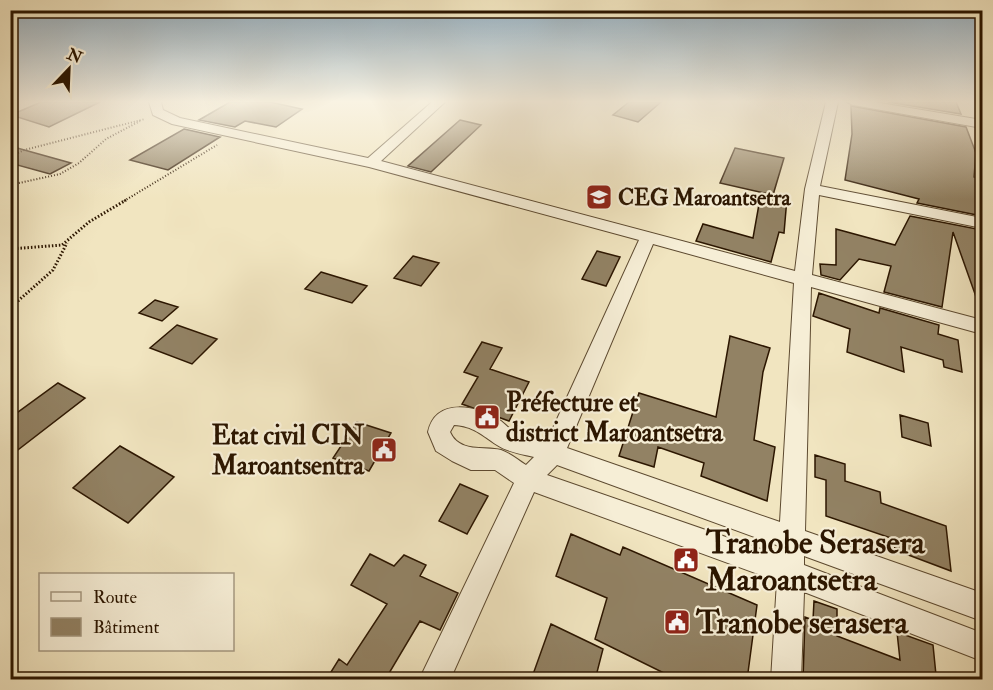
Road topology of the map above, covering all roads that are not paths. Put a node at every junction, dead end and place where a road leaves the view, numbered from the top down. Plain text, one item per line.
1 (230, 134) edge
2 (403, 134) edge
3 (825, 134) edge
4 (371, 163) junction
5 (812, 189) junction
6 (982, 223) edge
7 (649, 236) junction
8 (803, 280) junction
9 (982, 327) edge
10 (553, 453) junction
11 (528, 479) junction
12 (792, 539) junction
13 (793, 574) junction
14 (982, 607) edge
15 (982, 647) edge
16 (434, 680) edge
17 (786, 680) edge

1 - 4 street
2 - 4 street
3 - 5 street
4 - 7 street
5 - 6 street
5 - 8 street
7 - 8 street
7 - 10 street
8 - 9 street
8 - 12 street
10 - 11 street
10 - 11 street
10 - 12 street
11 - 13 street
11 - 16 street
12 - 13 street
12 - 14 street
13 - 15 street
13 - 17 street

